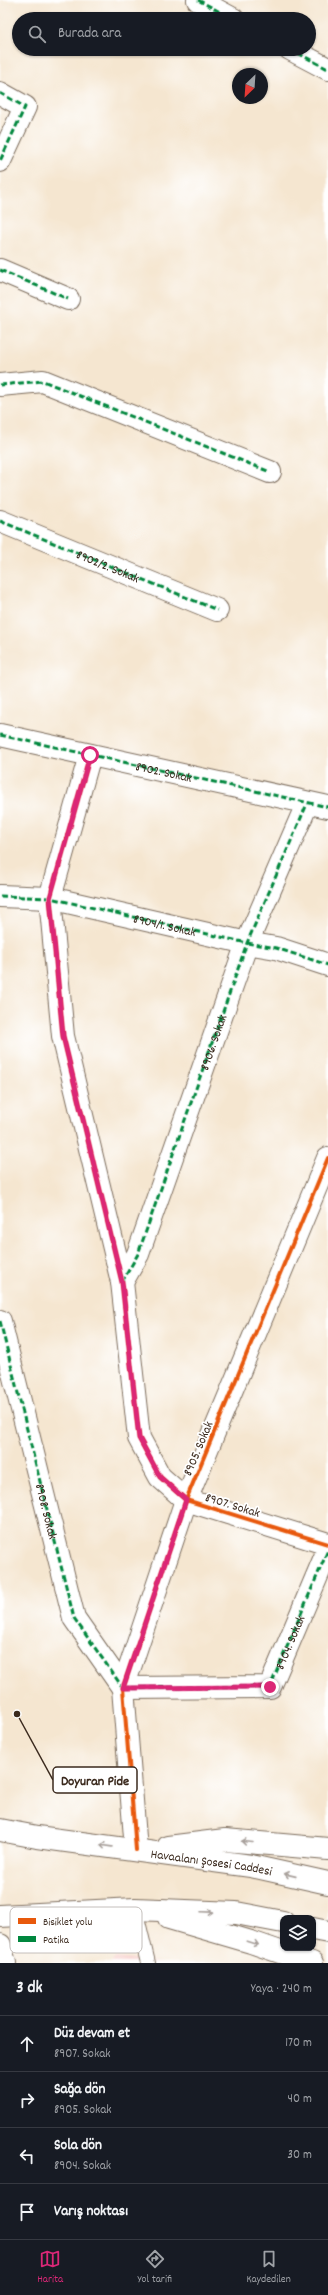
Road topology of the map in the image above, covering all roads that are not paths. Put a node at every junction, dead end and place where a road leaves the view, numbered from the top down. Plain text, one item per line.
1 (198, 0) edge
2 (220, 12) edge
3 (303, 56) edge
4 (328, 69) edge
5 (0, 93) edge
6 (0, 161) edge
7 (0, 270) edge
8 (68, 299) dead end
9 (0, 385) edge
10 (270, 472) dead end
11 (0, 521) edge
12 (217, 610) dead end
13 (0, 735) edge
14 (90, 755) junction
15 (307, 804) junction
16 (328, 807) edge
17 (0, 896) edge
18 (50, 898) junction
19 (247, 943) junction
20 (328, 965) edge
21 (328, 1158) edge
22 (122, 1282) junction
23 (0, 1321) edge
24 (186, 1500) junction
25 (328, 1544) edge
26 (328, 1550) edge
27 (123, 1688) junction
28 (0, 1830) edge
29 (328, 1849) edge
30 (136, 1850) junction
31 (328, 1883) edge
32 (142, 1909) edge
33 (142, 1911) edge
34 (10, 1915) edge
35 (0, 1916) edge
36 (280, 1921) edge
37 (316, 1929) edge
38 (328, 1932) edge
39 (142, 1938) edge
40 (0, 1945) edge
41 (5, 1963) edge
42 (148, 1963) edge
43 (312, 1963) edge

1 - 2 main road
3 - 4 main road
5 - 6 main road
7 - 8 main road
9 - 10 main road
11 - 12 main road, 8902/2. Sokak
13 - 14 main road, 8902. Sokak
14 - 15 main road, 8902. Sokak
14 - 18 main road, 8907. Sokak
15 - 16 main road, 8902. Sokak
15 - 19 main road, 8906. Sokak
17 - 18 main road, 8904/1. Sokak
18 - 19 main road, 8904/1. Sokak
18 - 22 main road, 8907. Sokak
19 - 20 main road, 8904/1. Sokak
19 - 22 main road, 8906. Sokak
21 - 24 main road, 8905. Sokak
22 - 24 main road, 8907. Sokak
23 - 27 main road, 8908. Sokak
24 - 25 main road, 8907. Sokak
24 - 27 main road, 8905. Sokak
26 - 27 main road, 8904. Sokak
27 - 30 main road, 8905. Sokak
30 -> 28 main road, Havaalanı Şosesi Caddesi
29 -> 30 main road
31 -> 30 main road, Havaalanı Şosesi Caddesi
32 -> 36 main road
33 -> 43 main road
34 - 35 main road
37 - 38 main road
39 - 42 lane
40 - 41 main road

